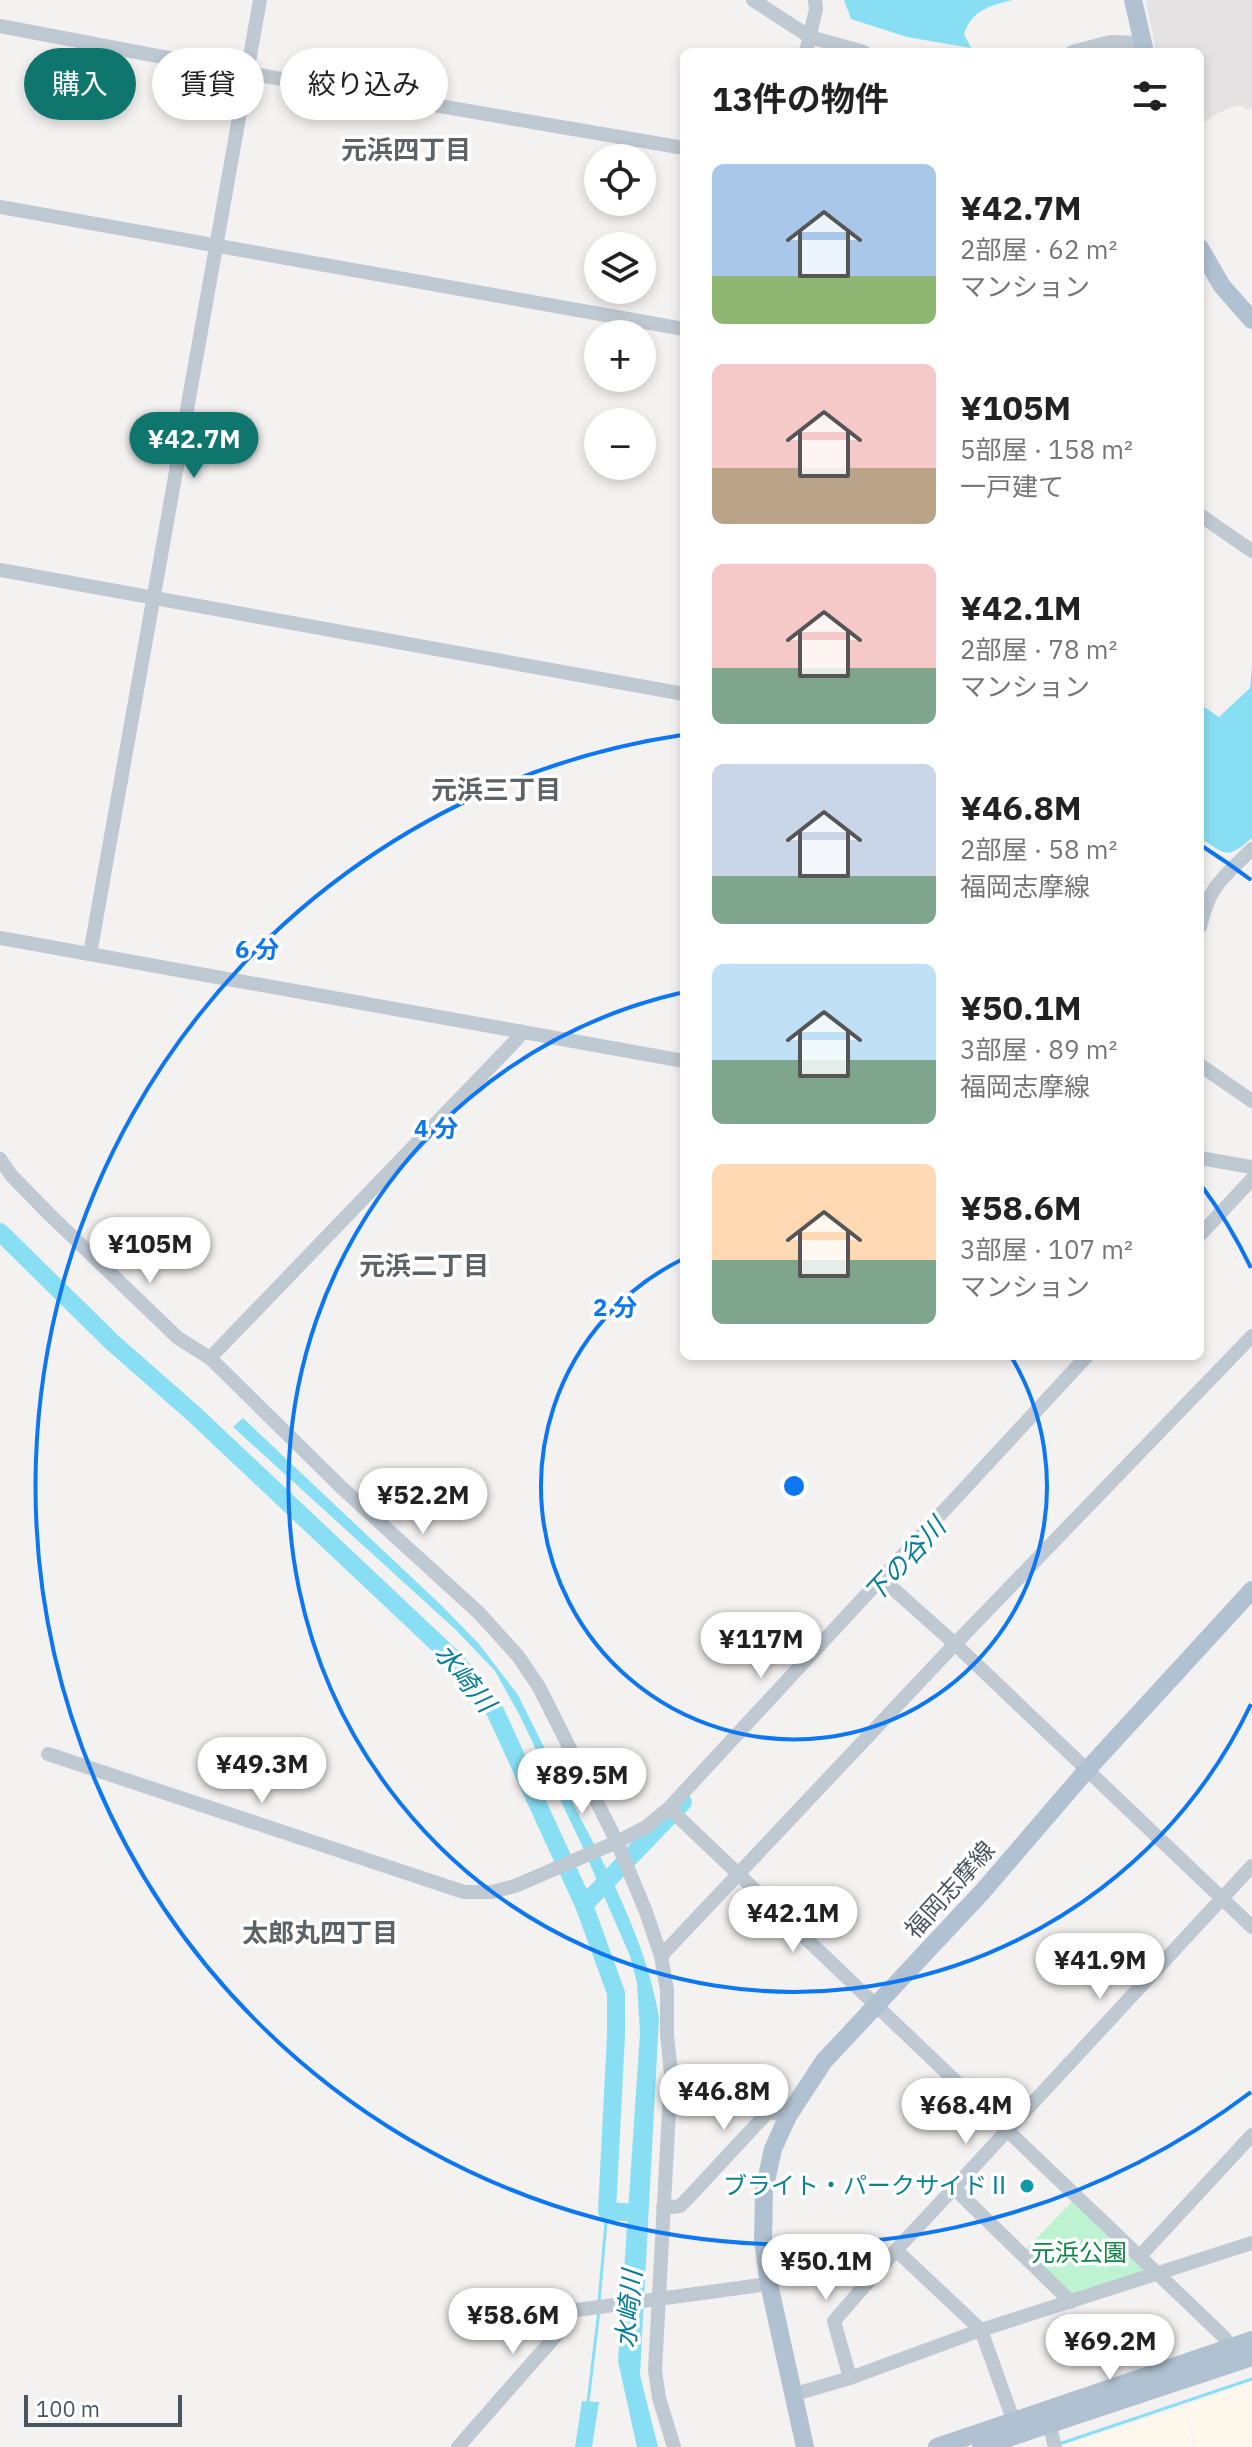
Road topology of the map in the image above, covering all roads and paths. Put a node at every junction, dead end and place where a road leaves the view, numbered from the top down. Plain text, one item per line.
1 (260, 0) edge
2 (753, 0) edge
3 (815, 0) edge
4 (1133, 0) edge
5 (0, 26) edge
6 (810, 37) junction
7 (251, 48) edge
8 (807, 48) edge
9 (850, 48) edge
10 (1087, 48) edge
11 (1144, 48) edge
12 (152, 55) edge
13 (264, 76) edge
14 (239, 120) edge
15 (680, 147) edge
16 (0, 207) edge
17 (216, 246) junction
18 (1204, 259) edge
19 (1252, 320) edge
20 (680, 328) edge
21 (1204, 518) edge
22 (1252, 551) edge
23 (0, 570) edge
24 (154, 597) junction
25 (680, 693) edge
26 (1252, 849) edge
27 (1204, 909) edge
28 (0, 938) edge
29 (90, 954) junction
30 (520, 1031) junction
31 (680, 1060) edge
32 (1204, 1068) edge
33 (1252, 1101) edge
34 (0, 1159) edge
35 (1204, 1159) edge
36 (1252, 1167) edge
37 (1252, 1179) edge
38 (1204, 1231) edge
39 (1252, 1336) edge
40 (210, 1358) junction
41 (1083, 1360) edge
42 (885, 1581) junction
43 (1252, 1590) edge
44 (955, 1644) junction
45 (48, 1754) dead end
46 (1086, 1771) junction
47 (673, 1811) junction
48 (620, 1853) junction
49 (1252, 1866) edge
50 (737, 1874) junction
51 (1222, 1898) junction
52 (1252, 1927) edge
53 (661, 1956) junction
54 (876, 2006) junction
55 (788, 2116) junction
56 (1006, 2130) junction
57 (1251, 2137) edge
58 (954, 2188) junction
59 (663, 2208) junction
60 (1252, 2243) edge
61 (896, 2250) junction
62 (1141, 2255) junction
63 (1159, 2273) junction
64 (769, 2284) junction
65 (659, 2297) junction
66 (1071, 2302) junction
67 (981, 2330) junction
68 (1252, 2340) edge
69 (1229, 2347) junction
70 (1252, 2357) edge
71 (850, 2378) junction
72 (792, 2395) junction
73 (1048, 2417) junction
74 (1014, 2422) junction
75 (458, 2447) edge
76 (674, 2447) edge
77 (805, 2447) edge
78 (937, 2447) edge
79 (981, 2447) edge
80 (1055, 2447) edge

1 - 7 street
2 - 6 street
3 - 6 street
4 - 11 main road
5 - 12 street
6 - 8 street
6 - 9 street
10 - 11 street
13 - 15 street
14 - 17 street
16 - 17 street
17 - 20 street
17 - 24 street
18 - 19 main road
21 - 22 street
23 - 24 street
24 - 25 street
24 - 29 street
26 - 27 street
28 - 29 street
29 - 30 street
30 - 31 street
30 - 40 street
32 - 33 street
34 - 40 street
35 - 36 street
37 - 38 street
39 - 44 street
40 - 48 street
41 - 42 street
42 - 44 street
42 - 47 street
43 - 46 main road, 福岡志摩線
44 - 46 street
44 - 50 street
45 - 48 street
46 - 51 street
46 - 54 main road, 福岡志摩線
47 - 48 street
47 - 50 street
48 - 53 street
49 - 51 street
50 - 53 street
50 - 54 street
51 - 52 street
51 - 56 street
53 - 59 street
54 - 55 main road, 福岡志摩線
54 - 56 street
55 - 59 street
55 - 64 main road, 福岡志摩線
56 - 58 street
56 - 62 street
57 - 62 street
58 - 61 street
58 - 66 street
59 - 65 street
60 - 63 street
61 - 67 street
61 - 71 street
62 - 63 street
63 - 66 street
63 - 69 street
64 - 65 street
64 - 72 main road, 福岡志摩線
65 - 75 street
65 - 76 street
66 - 67 street
67 - 71 street
67 - 74 street
68 - 69 main road
69 - 73 main road
70 - 73 main road
71 - 72 street
72 - 77 main road, 福岡志摩線
73 - 74 main road
73 - 79 main road
73 - 80 street
74 - 78 main road

